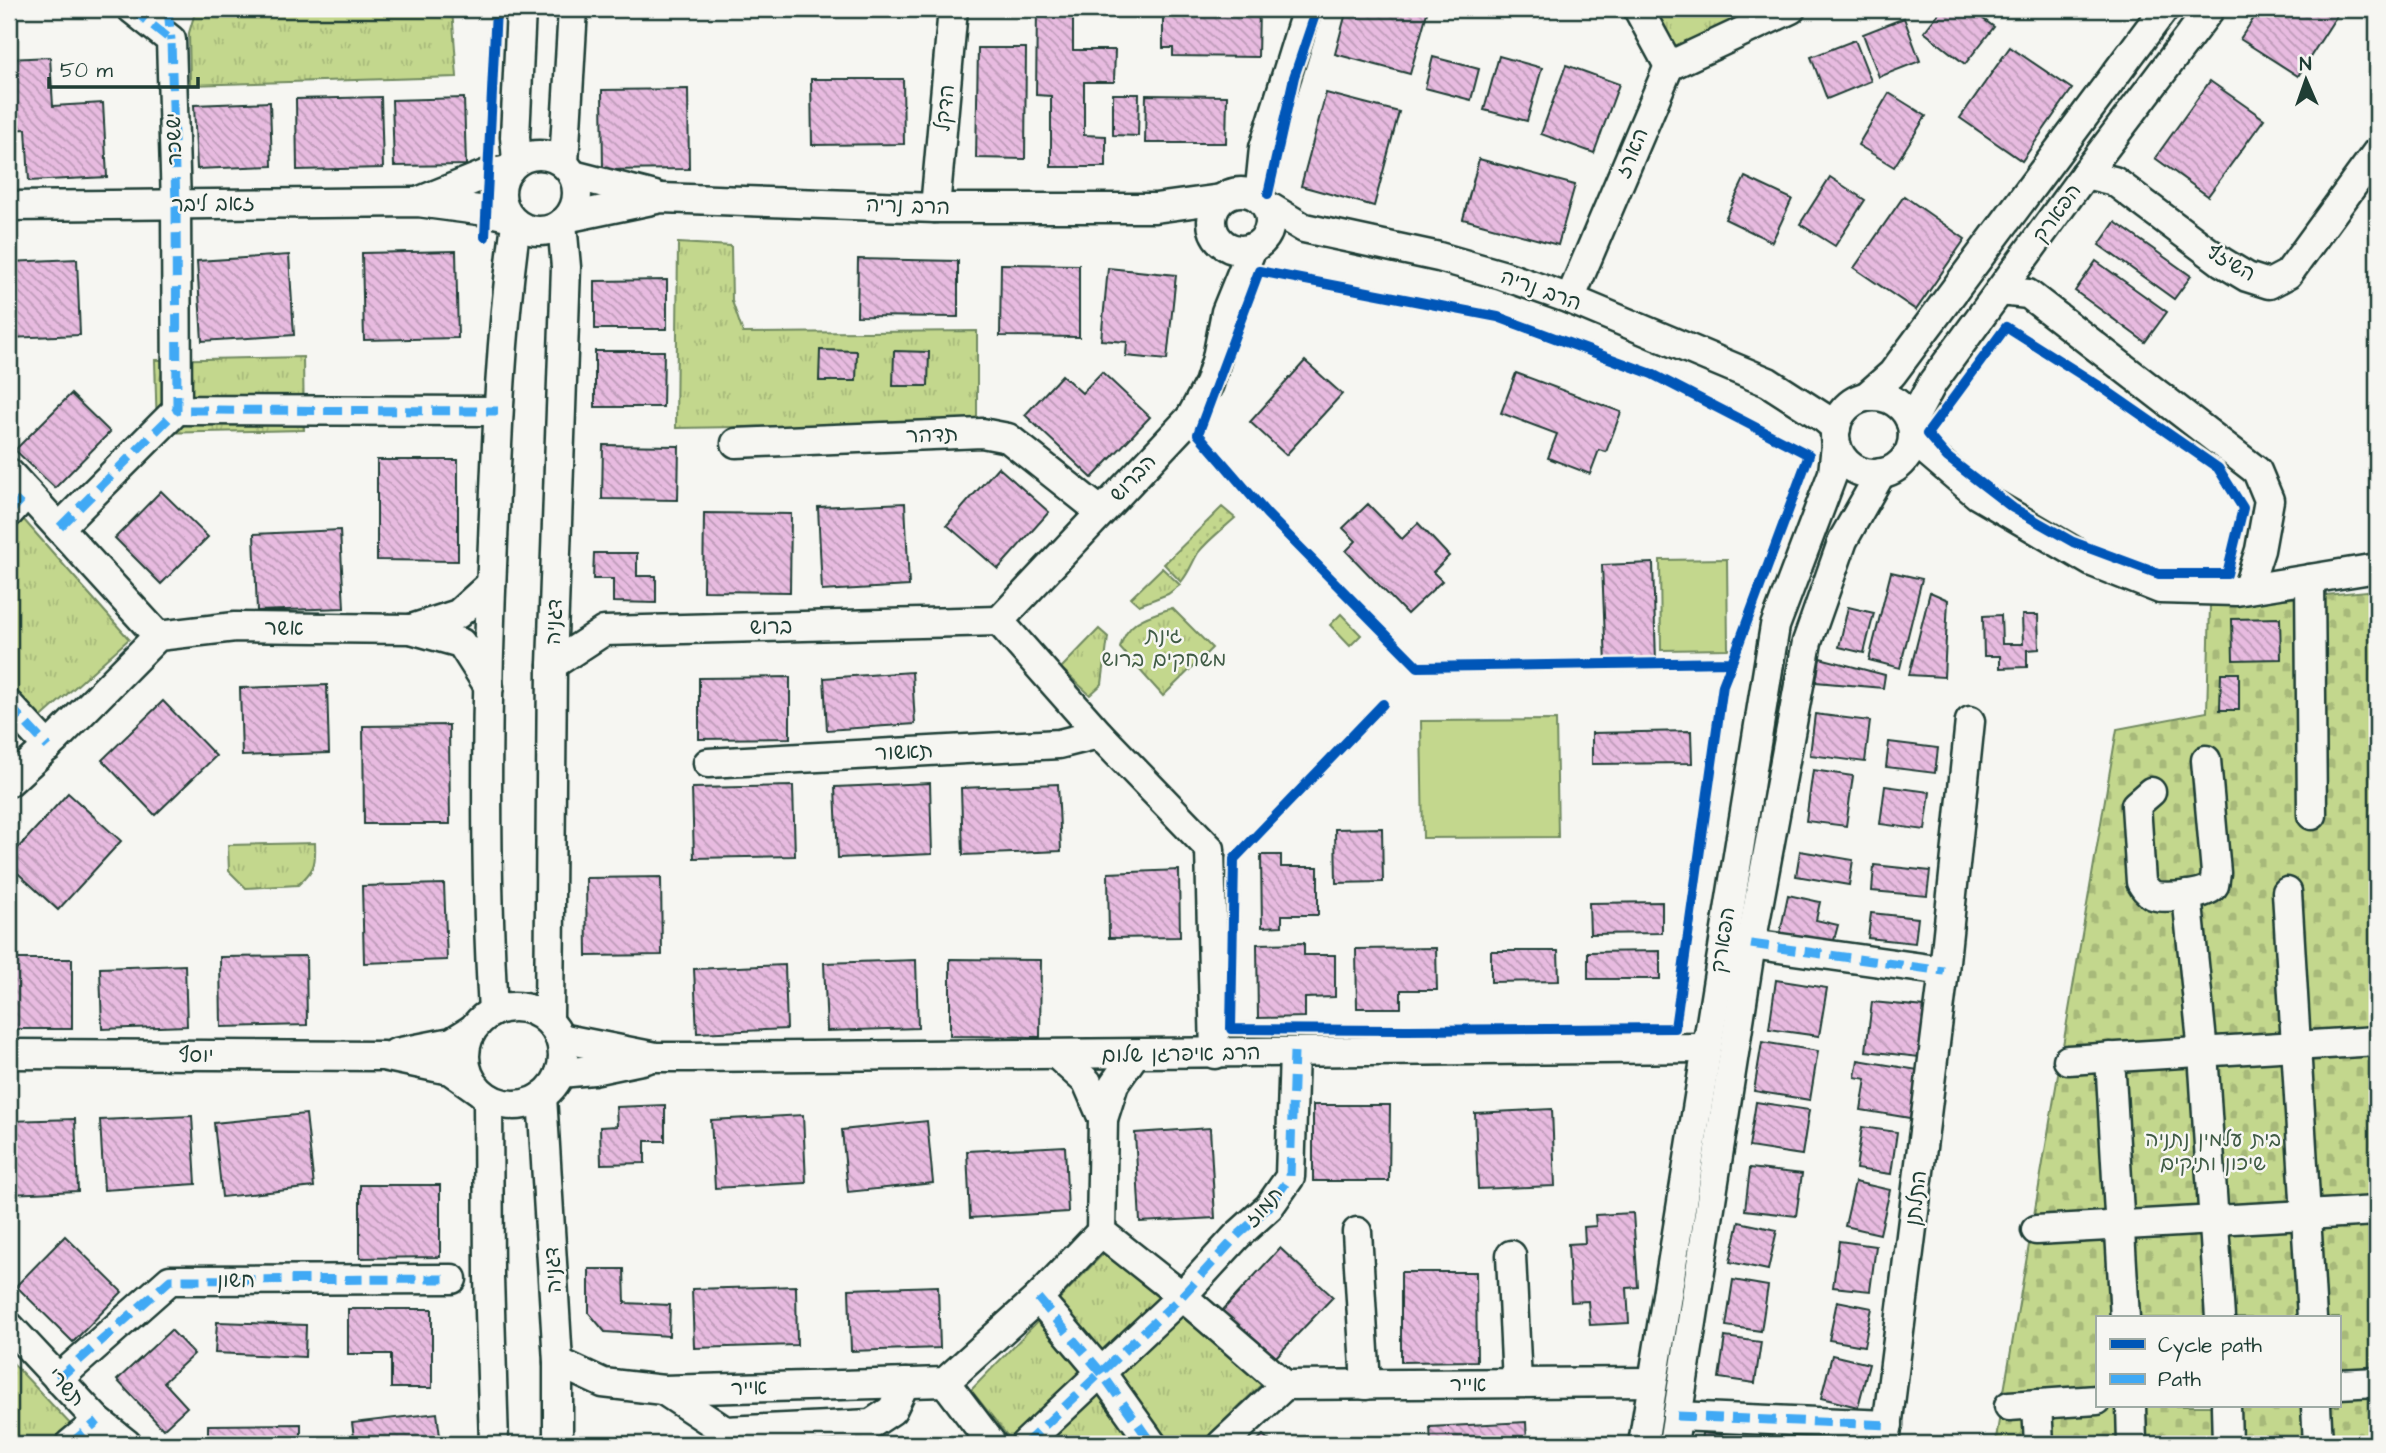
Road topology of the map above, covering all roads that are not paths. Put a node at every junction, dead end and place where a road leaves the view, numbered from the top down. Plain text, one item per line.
1 (132, 9) edge
2 (168, 9) edge
3 (521, 9) edge
4 (573, 9) edge
5 (953, 9) edge
6 (1307, 9) edge
7 (1637, 9) edge
8 (1791, 9) edge
9 (2210, 9) edge
10 (2155, 10) edge
11 (171, 40) junction
12 (1669, 66) junction
13 (1264, 148) junction
14 (2377, 152) edge
15 (513, 165) junction
16 (569, 169) junction
17 (2085, 174) junction
18 (1226, 197) junction
19 (661, 198) junction
20 (418, 202) junction
21 (1263, 202) junction
22 (176, 205) junction
23 (9, 206) edge
24 (935, 208) junction
25 (1155, 208) junction
26 (512, 220) junction
27 (566, 220) junction
28 (1304, 228) junction
29 (1218, 238) junction
30 (1258, 244) junction
31 (2000, 291) junction
32 (1570, 299) junction
33 (1226, 312) junction
34 (1768, 382) junction
35 (1862, 398) junction
36 (177, 410) junction
37 (498, 411) junction
38 (1912, 429) junction
39 (1836, 437) junction
40 (736, 443) dead end
41 (1888, 470) junction
42 (15, 493) edge
43 (1978, 495) junction
44 (1101, 512) junction
45 (61, 527) junction
46 (2377, 568) edge
47 (2310, 579) junction
48 (491, 584) junction
49 (2248, 587) junction
50 (999, 621) junction
51 (411, 629) junction
52 (158, 636) junction
53 (552, 665) junction
54 (489, 687) junction
55 (9, 705) edge
56 (1970, 721) dead end
57 (1099, 734) junction
58 (48, 747) junction
59 (2206, 760) dead end
60 (708, 763) dead end
61 (9, 782) edge
62 (2151, 792) dead end
63 (2312, 816) dead end
64 (2287, 892) dead end
65 (2187, 895) junction
66 (1751, 943) junction
67 (1944, 971) junction
68 (494, 1011) junction
69 (554, 1029) junction
70 (471, 1030) junction
71 (2377, 1041) edge
72 (2297, 1046) junction
73 (1705, 1048) junction
74 (1294, 1052) junction
75 (2203, 1052) junction
76 (9, 1054) edge
77 (1135, 1054) junction
78 (1215, 1054) junction
79 (1057, 1055) junction
80 (383, 1056) junction
81 (656, 1057) junction
82 (2110, 1057) junction
83 (2068, 1060) dead end
84 (560, 1073) junction
85 (483, 1093) junction
86 (542, 1096) junction
87 (1103, 1119) junction
88 (2377, 1211) edge
89 (2307, 1215) junction
90 (2214, 1220) junction
91 (2119, 1225) junction
92 (2036, 1230) dead end
93 (1101, 1232) junction
94 (1357, 1232) dead end
95 (1511, 1255) dead end
96 (452, 1279) dead end
97 (1182, 1296) junction
98 (1038, 1298) junction
99 (2125, 1316) edge
100 (2220, 1316) edge
101 (2312, 1316) edge
102 (9, 1326) edge
103 (558, 1362) junction
104 (1100, 1371) junction
105 (58, 1379) junction
106 (945, 1382) junction
107 (1652, 1382) junction
108 (2377, 1382) edge
109 (905, 1383) junction
110 (1517, 1383) junction
111 (2340, 1384) edge
112 (1285, 1385) junction
113 (1366, 1385) junction
114 (663, 1390) junction
115 (2096, 1400) edge
116 (2131, 1408) edge
117 (2226, 1408) edge
118 (2316, 1408) edge
119 (1677, 1416) junction
120 (97, 1420) junction
121 (1886, 1434) edge
122 (70, 1444) edge
123 (127, 1444) edge
124 (494, 1444) edge
125 (558, 1444) edge
126 (992, 1444) edge
127 (1025, 1444) edge
128 (1152, 1444) edge
129 (1222, 1444) edge
130 (1643, 1444) edge
131 (1673, 1444) edge
132 (2039, 1444) edge
133 (2133, 1444) edge
134 (2227, 1444) edge
135 (2318, 1444) edge

1 - 11 street
2 - 11 street, יששכר
3 - 15 street
4 - 16 street
5 - 24 street, הדקל
6 - 13 street
7 - 12 street
8 - 12 street
9 - 17 street, הפארק
10 - 35 street, הפארק
11 - 22 street, יששכר
12 - 32 street, הארז
13 - 18 street
13 - 21 street
14 - 17 street, השיזף
15 - 16 street
15 - 20 street, זאב ליבר
15 - 26 street
16 - 19 street, הרב נריה
16 - 27 street
17 - 31 street, הפארק
18 - 21 street
18 - 25 street, הרב נריה
18 - 29 street
19 - 24 street, הרב נריה
19 - 27 street, הרב נריה
20 - 22 street, זאב ליבר
20 - 26 street, זאב ליבר
21 - 28 street, הרב נריה
21 - 30 street
22 - 23 street, זאב ליבר
22 - 36 street, יששכר
24 - 25 street, הרב נריה
25 - 29 street, הרב נריה
26 - 27 street
26 - 37 street
27 - 53 street, דגניה
28 - 30 street, הרב נריה
28 - 32 street, הרב נריה
29 - 30 street
29 - 33 street, הברוש
30 - 33 street, הברוש
31 - 38 street, הפארק
31 - 49 street
32 - 34 street, הרב נריה
33 - 44 street, הברוש
34 - 35 street, הרב נריה
34 - 39 street, הרב נריה
35 - 38 street
35 - 39 street
36 - 37 street
36 - 45 street
37 - 48 street
38 - 41 street
38 - 43 street
39 - 41 street
39 - 73 street, הפארק
40 - 44 street, תדהר
41 - 43 street
41 - 66 street, הפארק
42 - 45 street
43 - 49 street
44 - 50 street, הברוש
45 - 52 street
46 - 47 street
47 - 49 street
47 - 63 street
48 - 51 street, אשר
48 - 54 street
50 - 53 street, ברוש
50 - 57 street
51 - 52 street, אשר
51 - 54 street, אשר
52 - 58 street
53 - 69 street, דגניה
54 - 68 street
55 - 58 street
56 - 67 street, התלתן
57 - 60 street, תאשור
57 - 78 street
58 - 61 street
59 - 65 street
62 - 65 street
64 - 72 street
65 - 75 street
66 - 67 street
66 - 119 street, הפארק
67 - 121 street, התלתן
68 - 69 street
68 - 70 street
69 - 81 street, הרב איפרגן שלום
69 - 84 street
70 - 80 street, יוסף
70 - 85 street
71 - 72 street
72 - 75 street
72 - 89 street
73 - 74 street, הרב איפרגן שלום
73 - 107 street, הפארק
74 - 78 street, הרב איפרגן שלום
74 - 97 street, תמוז
75 - 82 street
75 - 90 street
76 - 80 street, יוסף
77 - 78 street, הרב איפרגן שלום
77 - 79 street, הרב איפרגן שלום
77 - 87 street
79 - 81 street, הרב איפרגן שלום
79 - 87 street
80 - 85 street, יוסף
81 - 84 street, הרב איפרגן שלום
82 - 83 street
82 - 91 street
84 - 86 street
85 - 86 street
85 - 124 street
86 - 103 street, דגניה
87 - 93 street
88 - 89 street
89 - 90 street
89 - 101 street
90 - 91 street
90 - 100 street
91 - 92 street
91 - 99 street
93 - 97 street
93 - 98 street
94 - 113 street
95 - 110 street
96 - 105 street, חשון
97 - 104 street
97 - 112 street
98 - 104 street
98 - 106 street
102 - 105 street, תשרי
103 - 114 street, אייר
103 - 125 street, דגניה
104 - 127 street
104 - 128 street
105 - 120 street, תשרי
106 - 109 street, אייר
106 - 126 street
107 - 110 street, אייר
107 - 130 street, הפארק
108 - 111 street
109 - 114 street, אייר
109 - 114 street
110 - 113 street, אייר
112 - 113 street, אייר
112 - 129 street
115 - 132 street
116 - 133 street
117 - 134 street
118 - 135 street
119 - 121 street, התלתן
119 - 131 street, הפארק
120 - 122 street
120 - 123 street, תשרי

